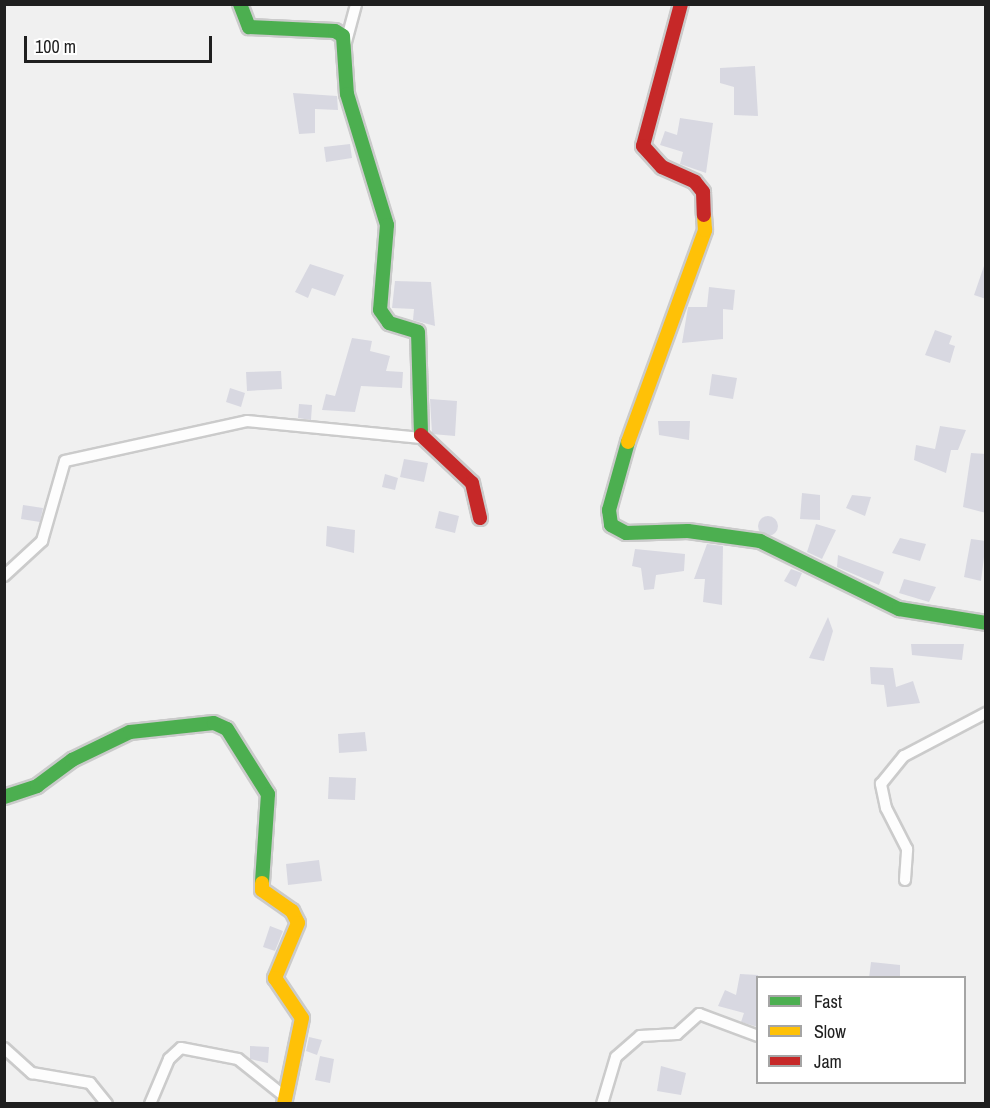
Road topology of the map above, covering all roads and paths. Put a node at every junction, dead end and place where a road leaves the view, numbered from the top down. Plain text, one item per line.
1 (240, 4) edge
2 (356, 4) edge
3 (681, 4) edge
4 (346, 42) junction
5 (421, 438) junction
6 (480, 518) dead end
7 (4, 576) edge
8 (986, 623) edge
9 (986, 713) edge
10 (4, 797) edge
11 (905, 880) dead end
12 (756, 1035) edge
13 (4, 1048) edge
14 (284, 1100) edge
15 (107, 1104) edge
16 (150, 1104) edge
17 (602, 1104) edge

1 - 4 street
2 - 4 street
3 - 8 street
4 - 5 street
5 - 6 street
5 - 7 street
9 - 11 street
10 - 14 street
12 - 17 street
13 - 15 street
14 - 16 street

